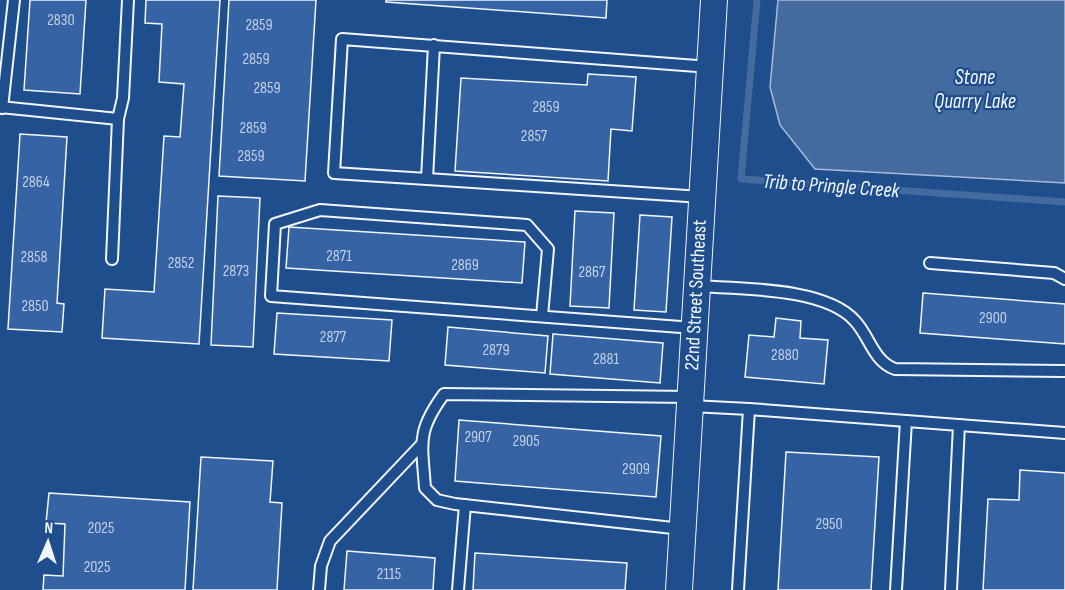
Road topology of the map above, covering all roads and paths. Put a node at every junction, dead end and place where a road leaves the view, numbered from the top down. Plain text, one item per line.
1 (14, 0) edge
2 (128, 0) edge
3 (714, 0) edge
4 (434, 45) junction
5 (710, 67) junction
6 (1, 107) edge
7 (118, 119) junction
8 (427, 179) junction
9 (702, 197) junction
10 (112, 259) dead end
11 (930, 263) dead end
12 (1065, 279) edge
13 (697, 286) junction
14 (543, 316) junction
15 (694, 328) junction
16 (1065, 371) edge
17 (690, 401) junction
18 (749, 409) junction
19 (906, 421) junction
20 (959, 426) junction
21 (1065, 433) edge
22 (422, 444) junction
23 (465, 505) junction
24 (682, 529) junction
25 (319, 590) edge
26 (458, 590) edge
27 (679, 590) edge
28 (738, 590) edge
29 (896, 590) edge
30 (951, 590) edge

1 - 6 lane
2 - 7 lane
3 - 5 street, 22nd Street Southeast
4 - 5 lane
4 - 8 lane
4 - 8 lane
5 - 9 street, 22nd Street Southeast
6 - 7 lane
7 - 10 lane
8 - 9 lane
9 - 13 street, 22nd Street Southeast
11 - 12 lane
13 - 15 street, 22nd Street Southeast
13 - 16 lane
14 - 14 lane
14 - 15 lane
15 - 17 street, 22nd Street Southeast
17 - 18 lane
17 - 22 lane
17 - 24 street, 22nd Street Southeast
18 - 19 lane
18 - 28 lane
19 - 20 lane
19 - 29 lane
20 - 21 lane
20 - 30 lane
22 - 23 lane
22 - 25 lane
23 - 24 lane
23 - 26 lane
24 - 27 street, 22nd Street Southeast

